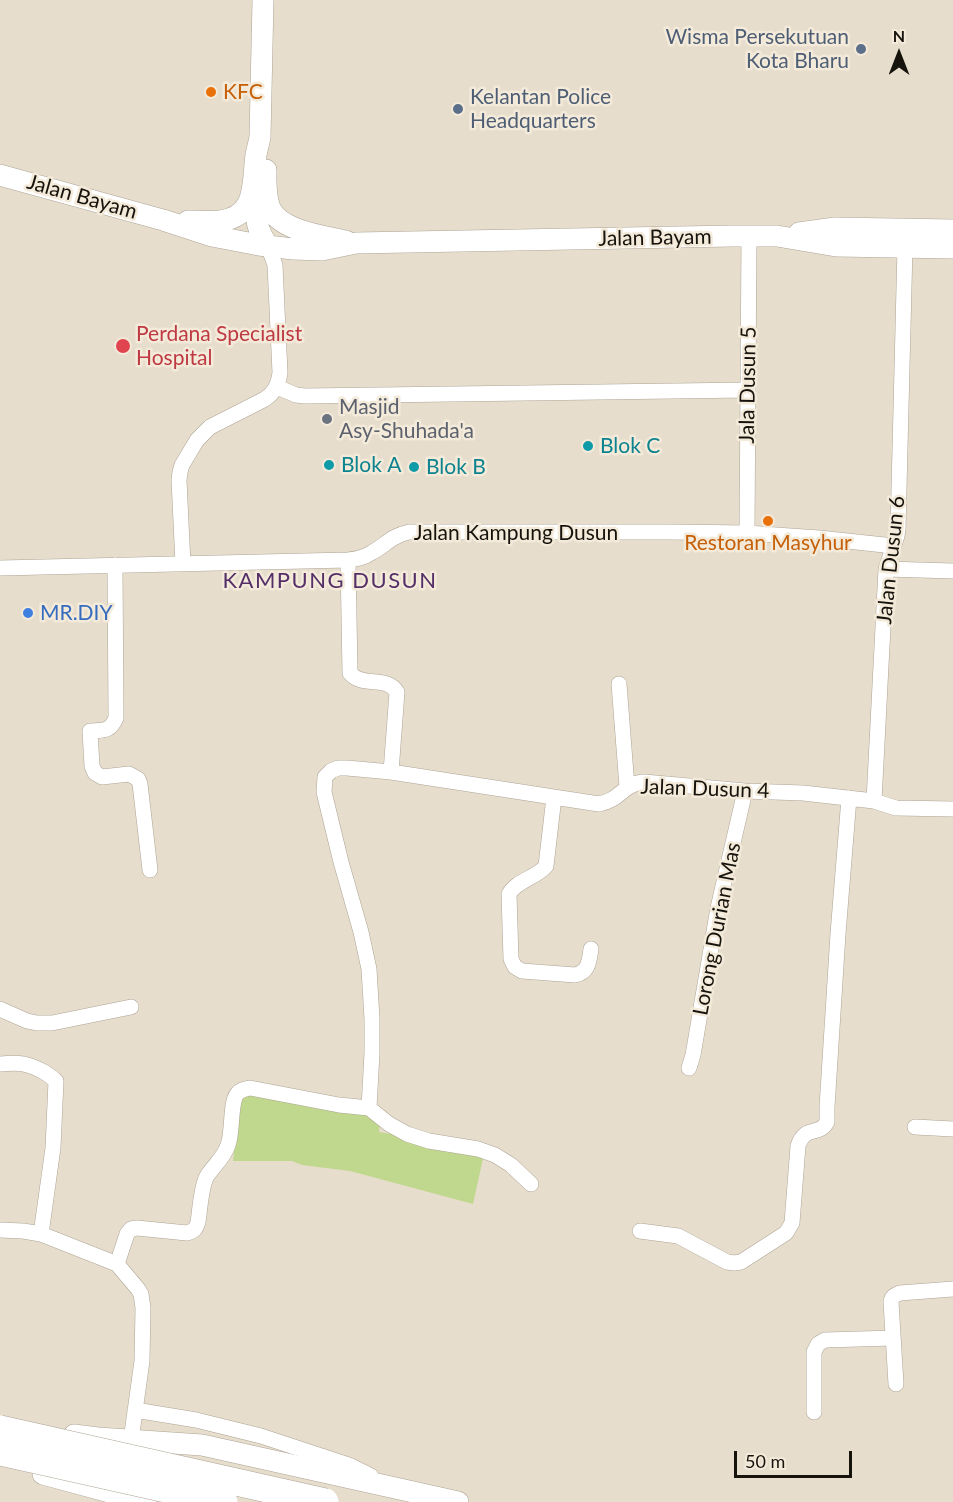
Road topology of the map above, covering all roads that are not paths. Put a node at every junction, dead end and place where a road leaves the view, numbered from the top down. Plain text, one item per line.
1 (263, 0) edge
2 (260, 137) junction
3 (0, 175) edge
4 (255, 184) junction
5 (163, 220) junction
6 (953, 225) edge
7 (920, 229) junction
8 (749, 236) junction
9 (777, 236) junction
10 (356, 243) junction
11 (951, 244) edge
12 (268, 246) junction
13 (905, 247) junction
14 (277, 387) junction
15 (748, 390) junction
16 (747, 533) junction
17 (894, 546) junction
18 (348, 560) junction
19 (183, 564) junction
20 (115, 565) junction
21 (0, 568) edge
22 (886, 569) junction
23 (953, 571) edge
24 (620, 684) dead end
25 (391, 772) junction
26 (627, 788) junction
27 (745, 791) junction
28 (554, 797) junction
29 (849, 798) junction
30 (874, 801) junction
31 (953, 809) edge
32 (150, 870) dead end
33 (591, 949) dead end
34 (131, 1007) dead end
35 (0, 1009) edge
36 (0, 1064) edge
37 (689, 1068) dead end
38 (369, 1108) junction
39 (915, 1127) dead end
40 (953, 1129) edge
41 (531, 1184) dead end
42 (0, 1230) edge
43 (640, 1231) dead end
44 (41, 1234) junction
45 (117, 1264) junction
46 (953, 1289) edge
47 (893, 1338) junction
48 (896, 1384) dead end
49 (135, 1410) junction
50 (814, 1412) dead end
51 (0, 1422) edge
52 (0, 1429) edge
53 (131, 1440) junction
54 (163, 1442) junction
55 (0, 1452) edge
56 (0, 1463) edge
57 (397, 1488) junction
58 (146, 1502) edge
59 (162, 1502) edge
60 (224, 1502) edge
61 (325, 1502) edge
62 (458, 1502) edge

1 - 2 main road
2 - 4 main road, Jalan Bayam
2 - 10 main road, Jalan Bayam
3 - 5 main road, Jalan Bayam
4 - 5 main road, Jalan Bayam
4 - 12 main road
5 - 12 main road, Jalan Bayam
6 - 7 main road
7 - 9 main road
7 - 11 main road
8 - 9 main road, Jalan Bayam
8 - 10 main road, Jalan Bayam
8 - 15 street, Jala Dusun 5
9 - 13 main road, Jalan Bayam
10 - 12 main road, Jalan Bayam
11 - 13 main road, Jalan Bayam
12 - 14 street
13 - 17 street, Jalan Dusun 6
14 - 15 street
14 - 19 street
15 - 16 street, Jala Dusun 5
16 - 17 street, Jalan Kampung Dusun
16 - 18 street, Jalan Kampung Dusun
17 - 22 street, Jalan Dusun 6
18 - 19 street, Jalan Kampung Dusun
18 - 25 street
19 - 20 street, Jalan Kampung Dusun
20 - 21 street, Jalan Kampung Dusun
20 - 32 street
22 - 23 street
22 - 30 street, Jalan Dusun 6
24 - 26 street
25 - 28 street, Jalan Dusun 4
25 - 38 street, Jalan Dusun 4
26 - 27 street, Jalan Dusun 4
26 - 28 street, Jalan Dusun 4
27 - 29 street, Jalan Dusun 4
27 - 37 street, Lorong Durian Mas
28 - 33 street
29 - 30 street, Jalan Dusun 4
29 - 43 street
30 - 31 street, Jalan Dusun 4
34 - 35 street
36 - 44 street
38 - 41 street
38 - 45 street
39 - 40 street
42 - 44 street
44 - 45 street
45 - 49 street
46 - 47 street
47 - 48 street
47 - 50 street
49 - 53 street
49 - 57 street
51 - 53 main road
52 - 61 highway, bridge
53 - 54 main road
54 - 57 main road
54 - 59 main road
55 - 60 highway, bridge
56 - 58 main road
57 - 62 main road

